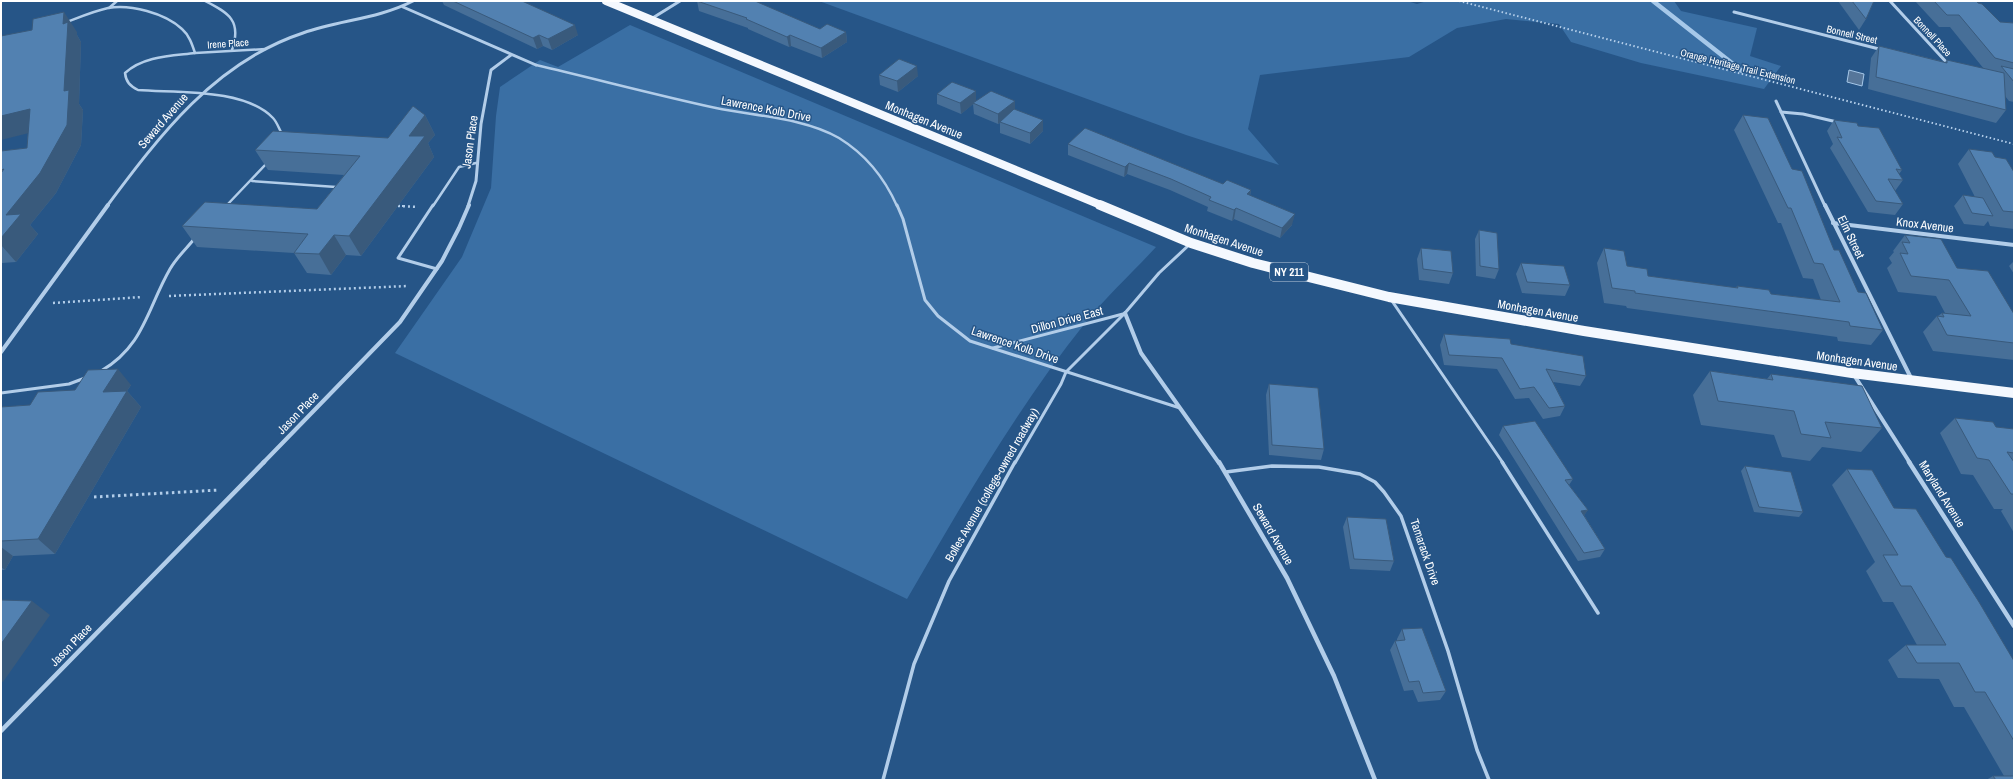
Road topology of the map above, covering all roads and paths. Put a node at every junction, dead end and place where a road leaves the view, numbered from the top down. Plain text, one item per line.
1 (117, 1) edge
2 (204, 1) edge
3 (413, 1) edge
4 (606, 1) edge
5 (680, 1) edge
6 (1459, 1) edge
7 (1890, 1) edge
8 (403, 7) junction
9 (110, 8) junction
10 (1734, 12) dead end
11 (651, 19) junction
12 (61, 23) edge
13 (266, 49) junction
14 (232, 50) junction
15 (1887, 50) edge
16 (195, 53) junction
17 (511, 55) junction
18 (1940, 62) edge
19 (1948, 64) junction
20 (536, 65) joint
21 (1955, 66) edge
22 (202, 93) junction
23 (1776, 101) dead end
24 (1781, 112) junction
25 (1844, 123) edge
26 (281, 140) edge
27 (2014, 144) edge
28 (270, 160) edge
29 (476, 163) junction
30 (252, 181) junction
31 (331, 193) edge
32 (228, 205) junction
33 (235, 205) edge
34 (223, 209) edge
35 (1833, 223) junction
36 (199, 234) edge
37 (1191, 243) junction
38 (2014, 246) edge
39 (438, 269) junction
40 (427, 286) junction
41 (158, 296) junction
42 (1389, 297) junction
43 (47, 304) dead end
44 (1125, 314) junction
45 (991, 349) junction
46 (1, 352) edge
47 (99, 372) edge
48 (1066, 372) junction
49 (1852, 372) junction
50 (91, 375) edge
51 (1912, 380) junction
52 (1, 393) edge
53 (2014, 394) edge
54 (1180, 408) junction
55 (1226, 472) junction
56 (223, 489) dead end
57 (94, 496) dead end
58 (1598, 613) dead end
59 (2014, 626) edge
60 (1, 731) edge
61 (883, 780) edge
62 (1375, 780) edge
63 (1489, 780) edge

1 - 9 lane
2 - 14 lane
3 - 8 street, Seward Avenue
4 - 11 main road, Monhagen Avenue / NY 211
5 - 11 street
6 - 27 path, Orange Heritage Trail Extension
7 - 19 street, Bonnell Place
8 - 13 street, Seward Avenue
8 - 17 street, Lawrence Kolb Drive
9 - 12 lane, Irene Place
9 - 16 lane, Irene Place
10 - 15 street, Bonnell Street
11 - 37 main road, Monhagen Avenue / NY 211
13 - 14 lane, Irene Place
13 - 22 street, Seward Avenue
14 - 16 lane, Irene Place
16 - 22 lane
17 - 20 street, Lawrence Kolb Drive
17 - 29 street, Jason Place
18 - 19 street
19 - 21 street
20 - 45 lane, Lawrence Kolb Drive
22 - 26 lane
22 - 46 street, Seward Avenue
23 - 24 street, Elm Street
24 - 25 street
24 - 35 street, Elm Street
28 - 30 lane
29 - 39 street, Jason Place
29 - 39 lane
30 - 31 lane
30 - 32 lane
32 - 33 lane
32 - 34 lane
35 - 38 street, Knox Avenue
35 - 51 street, Elm Street
36 - 41 lane
37 - 42 main road, Monhagen Avenue / NY 211
37 - 44 lane, Bolles Avenue (college-owned roadway)
39 - 40 street, Jason Place
40 - 41 path
40 - 60 street, Jason Place
41 - 43 path
41 - 47 lane
42 - 49 main road, Monhagen Avenue / NY 211
42 - 58 lane
44 - 45 lane, Dillon Drive East
44 - 48 lane, Bolles Avenue (college-owned roadway)
44 - 54 street, Seward Avenue
45 - 48 lane, Lawrence Kolb Drive
48 - 54 lane, Lawrence Kolb Drive
48 - 61 lane, Bolles Avenue (college-owned roadway)
49 - 51 main road, Monhagen Avenue / NY 211
49 - 59 street, Maryland Avenue
50 - 52 lane
51 - 53 main road, Monhagen Avenue / NY 211
54 - 55 street, Seward Avenue
55 - 62 street, Seward Avenue
55 - 63 lane, Tamarack Drive
56 - 57 path

